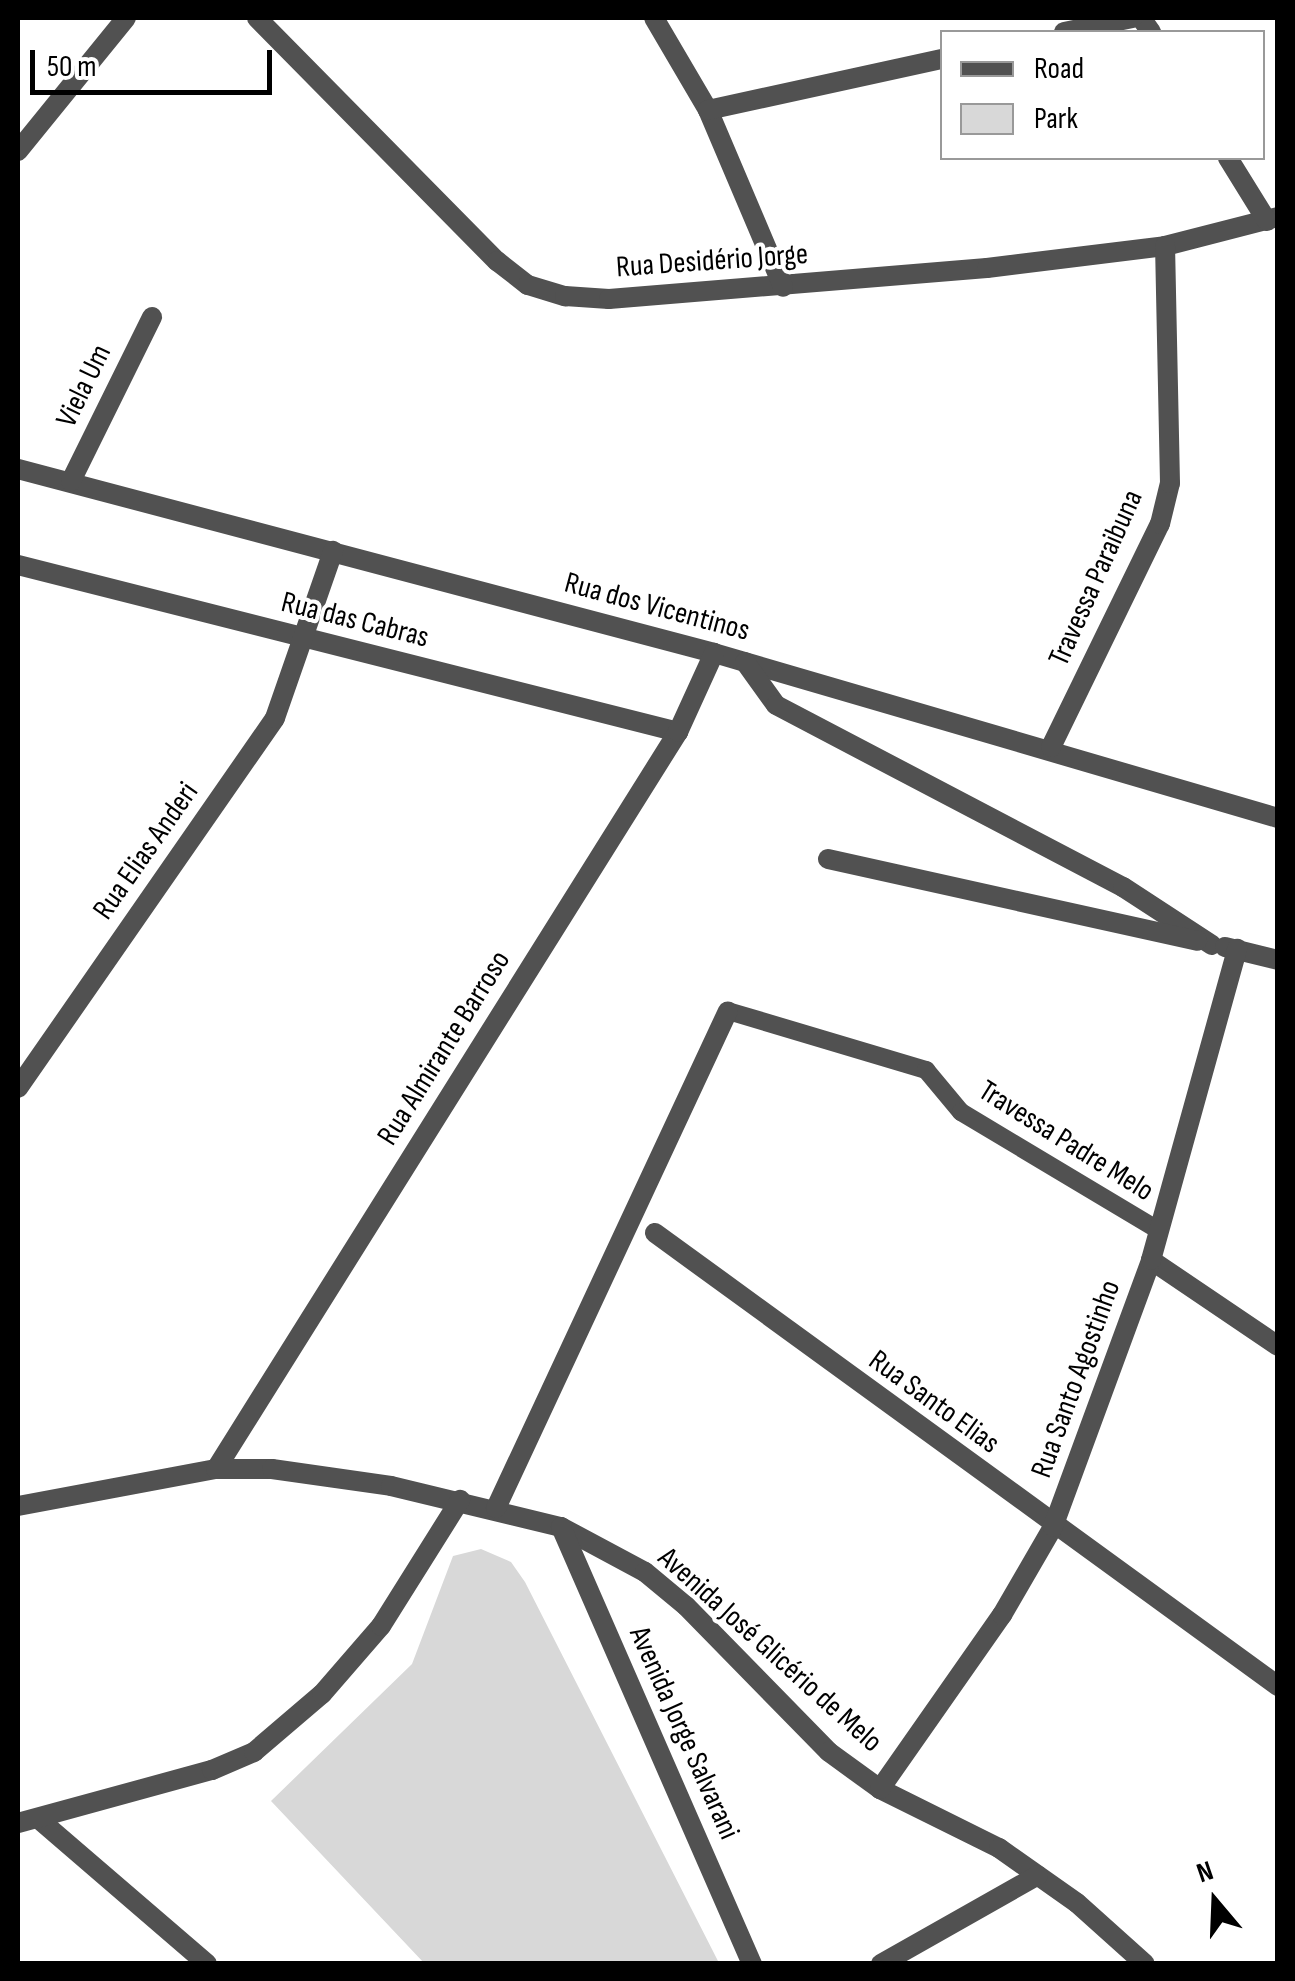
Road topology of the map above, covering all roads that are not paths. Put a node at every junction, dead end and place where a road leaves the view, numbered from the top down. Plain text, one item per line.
1 (126, 18) edge
2 (257, 18) edge
3 (654, 18) edge
4 (1133, 18) edge
5 (1074, 30) edge
6 (940, 59) edge
7 (708, 110) junction
8 (18, 151) edge
9 (1229, 160) edge
10 (1272, 219) edge
11 (1164, 246) junction
12 (783, 287) junction
13 (152, 317) dead end
14 (18, 469) edge
15 (70, 481) junction
16 (332, 551) junction
17 (18, 565) edge
18 (304, 639) junction
19 (714, 652) junction
20 (745, 662) junction
21 (678, 732) junction
22 (1050, 747) junction
23 (1278, 818) edge
24 (828, 859) dead end
25 (1212, 945) junction
26 (1244, 951) junction
27 (1278, 960) edge
28 (1278, 975) edge
29 (728, 1010) joint
30 (18, 1088) edge
31 (1158, 1230) junction
32 (654, 1233) dead end
33 (1151, 1260) junction
34 (1278, 1346) edge
35 (216, 1469) junction
36 (460, 1500) junction
37 (18, 1506) edge
38 (496, 1508) junction
39 (1054, 1526) junction
40 (561, 1527) junction
41 (1278, 1686) edge
42 (880, 1789) junction
43 (40, 1821) junction
44 (18, 1823) edge
45 (1038, 1875) junction
46 (207, 1964) edge
47 (752, 1964) edge
48 (881, 1964) edge
49 (1145, 1964) edge

1 - 8 street
2 - 12 street, Rua Desidério Jorge
3 - 7 street
4 - 5 street
6 - 7 street
7 - 12 street
9 - 10 street
10 - 11 street, Rua Desidério Jorge
11 - 12 street, Rua Desidério Jorge
11 - 22 street, Travessa Paraibuna
13 - 15 street, Viela Um
14 - 15 street, Rua dos Vicentinos
15 - 16 street, Rua dos Vicentinos
16 - 18 street, Rua Elias Anderi
16 - 19 street, Rua dos Vicentinos
17 - 18 street, Rua das Cabras
18 - 21 street, Rua das Cabras
18 - 30 street, Rua Elias Anderi
19 - 20 street, Rua dos Vicentinos
19 - 21 street, Rua Almirante Barroso
20 - 22 street, Rua dos Vicentinos
20 - 25 street
21 - 35 street, Rua Almirante Barroso
22 - 23 street, Rua dos Vicentinos
24 - 25 street
25 - 26 street
26 - 27 street
26 - 28 street
26 - 31 street, Rua Santo Agostinho
29 - 31 lane, Travessa Padre Melo
29 - 38 street
31 - 33 street, Rua Santo Agostinho
32 - 39 street, Rua Santo Elias
33 - 34 street
33 - 39 street, Rua Santo Agostinho
35 - 36 street, Avenida José Glicério de Melo
35 - 37 street, Avenida José Glicério de Melo
36 - 38 street, Avenida José Glicério de Melo
36 - 43 street
38 - 40 street, Avenida José Glicério de Melo
39 - 41 street, Rua Santo Elias
39 - 42 street, Rua Santo Agostinho
40 - 42 street, Avenida José Glicério de Melo
40 - 47 street, Avenida Jorge Salvarani
42 - 45 street, Avenida José Glicério de Melo
43 - 44 street
43 - 46 street
45 - 48 street
45 - 49 street, Avenida José Glicério de Melo

